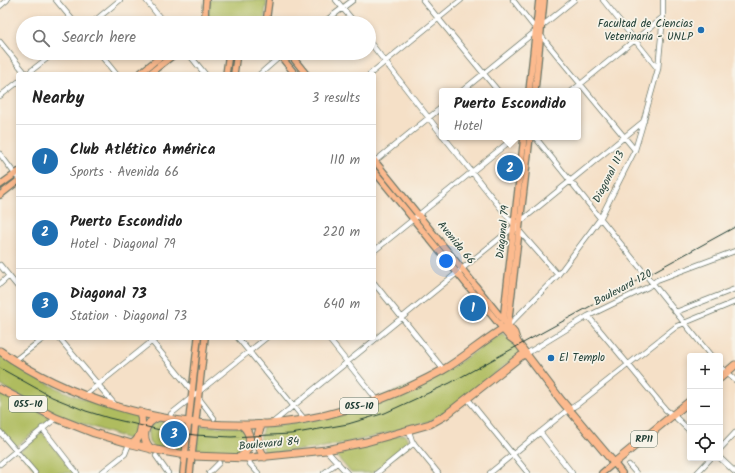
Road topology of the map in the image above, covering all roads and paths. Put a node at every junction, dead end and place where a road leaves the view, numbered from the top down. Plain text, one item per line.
1 (7, 0) edge
2 (56, 0) edge
3 (120, 0) edge
4 (146, 0) edge
5 (206, 0) edge
6 (269, 0) edge
7 (336, 0) edge
8 (353, 0) edge
9 (423, 0) edge
10 (461, 0) edge
11 (513, 0) edge
12 (539, 0) edge
13 (544, 0) edge
14 (574, 0) edge
15 (603, 0) edge
16 (663, 0) edge
17 (0, 6) edge
18 (343, 8) junction
19 (69, 16) edge
20 (101, 16) edge
21 (159, 16) edge
22 (205, 16) edge
23 (267, 16) edge
24 (332, 16) edge
25 (349, 16) edge
26 (664, 17) junction
27 (438, 18) junction
28 (542, 25) junction
29 (536, 30) junction
30 (541, 36) junction
31 (635, 40) junction
32 (0, 42) edge
33 (376, 50) edge
34 (45, 60) edge
35 (105, 60) edge
36 (156, 60) edge
37 (167, 60) edge
38 (194, 60) edge
39 (228, 60) edge
40 (236, 60) edge
41 (275, 60) edge
42 (285, 60) edge
43 (295, 60) edge
44 (385, 62) junction
45 (658, 69) junction
46 (25, 72) edge
47 (30, 72) edge
48 (114, 72) edge
49 (141, 72) edge
50 (152, 72) edge
51 (203, 72) edge
52 (226, 72) edge
53 (234, 72) edge
54 (262, 72) edge
55 (294, 72) edge
56 (304, 72) edge
57 (372, 72) edge
58 (484, 73) junction
59 (581, 83) junction
60 (16, 84) edge
61 (466, 88) edge
62 (496, 88) edge
63 (529, 88) edge
64 (535, 88) edge
65 (575, 88) edge
66 (0, 96) edge
67 (439, 110) edge
68 (429, 118) junction
69 (644, 121) junction
70 (439, 131) edge
71 (624, 137) junction
72 (446, 140) edge
73 (511, 140) edge
74 (524, 140) edge
75 (530, 140) edge
76 (538, 140) edge
77 (635, 150) junction
78 (0, 154) edge
79 (376, 159) edge
80 (376, 163) edge
81 (471, 172) junction
82 (16, 173) edge
83 (376, 173) edge
84 (16, 175) edge
85 (571, 180) junction
86 (16, 183) edge
87 (0, 185) edge
88 (0, 195) edge
89 (419, 214) junction
90 (413, 219) junction
91 (600, 219) junction
92 (521, 221) junction
93 (514, 226) junction
94 (520, 232) junction
95 (376, 249) edge
96 (735, 251) edge
97 (0, 265) edge
98 (462, 268) junction
99 (457, 273) junction
100 (9, 276) junction
101 (558, 276) junction
102 (652, 283) junction
103 (0, 284) edge
104 (16, 285) edge
105 (376, 286) edge
106 (735, 289) edge
107 (735, 302) edge
108 (676, 312) junction
109 (588, 316) junction
110 (402, 318) junction
111 (503, 319) junction
112 (684, 323) junction
113 (506, 327) junction
114 (376, 339) edge
115 (41, 340) edge
116 (61, 340) edge
117 (151, 340) edge
118 (153, 340) edge
119 (198, 340) edge
120 (205, 340) edge
121 (240, 340) edge
122 (264, 340) edge
123 (330, 340) edge
124 (374, 340) edge
125 (0, 351) edge
126 (249, 352) junction
127 (709, 353) edge
128 (526, 354) junction
129 (14, 361) junction
130 (347, 362) junction
131 (628, 364) junction
132 (735, 365) edge
133 (443, 370) junction
134 (723, 370) edge
135 (727, 373) junction
136 (723, 376) edge
137 (735, 380) edge
138 (98, 385) junction
139 (0, 389) edge
140 (195, 395) junction
141 (84, 396) junction
142 (467, 398) junction
143 (378, 400) junction
144 (687, 404) edge
145 (293, 405) junction
146 (116, 406) junction
147 (569, 410) junction
148 (140, 412) junction
149 (171, 414) dead end
150 (674, 415) junction
151 (158, 417) junction
152 (56, 418) junction
153 (214, 418) dead end
154 (305, 420) junction
155 (192, 422) junction
156 (263, 424) junction
157 (271, 424) junction
158 (242, 426) junction
159 (42, 428) junction
160 (687, 428) edge
161 (409, 431) junction
162 (0, 432) edge
163 (540, 432) junction
164 (735, 433) edge
165 (414, 443) junction
166 (130, 444) junction
167 (723, 446) edge
168 (150, 449) junction
169 (326, 450) junction
170 (16, 451) junction
171 (513, 455) junction
172 (156, 456) dead end
173 (189, 456) junction
174 (265, 457) junction
175 (239, 458) junction
176 (248, 458) junction
177 (708, 461) edge
178 (723, 461) edge
179 (338, 462) junction
180 (220, 463) dead end
181 (614, 463) junction
182 (0, 464) edge
183 (629, 465) dead end
184 (735, 472) edge
185 (35, 473) edge
186 (77, 473) edge
187 (100, 473) edge
188 (168, 473) edge
189 (183, 473) edge
190 (190, 473) edge
191 (209, 473) edge
192 (258, 473) edge
193 (324, 473) edge
194 (347, 473) edge
195 (378, 473) edge
196 (438, 473) edge
197 (490, 473) edge
198 (528, 473) edge
199 (572, 473) edge
200 (602, 473) edge
201 (622, 473) edge
202 (636, 473) edge
203 (697, 473) edge

1 - 17 street
2 - 19 street
3 - 20 street
4 - 21 street
5 - 22 main road
6 - 23 main road
7 - 18 street
8 - 18 street
9 - 27 street
10 - 27 street
11 - 29 street
12 - 29 main road
13 - 28 main road
14 - 28 street
15 - 31 street
16 - 26 street, Diagonal 113
18 - 24 street
18 - 25 street
26 - 31 street
26 - 45 street, Diagonal 113
27 - 44 street
27 - 58 street
28 - 29 street
28 - 30 main road
29 - 30 street
29 - 58 street
29 - 63 main road
30 - 59 street
30 - 64 main road
31 - 45 street
31 - 59 street
32 - 46 street
33 - 44 street
34 - 47 street
35 - 48 street
36 - 49 main road
37 - 50 main road
38 - 51 street
39 - 52 main road
40 - 53 main road
41 - 54 street
42 - 55 main road
43 - 56 main road
44 - 57 street
44 - 68 street
45 - 69 street, Diagonal 113
58 - 61 street
58 - 62 street
59 - 65 street
59 - 71 street
60 - 66 street
67 - 68 street
68 - 70 street
68 - 79 street
69 - 71 street
69 - 77 street, Diagonal 113
71 - 77 street
71 - 85 street
72 - 81 street
73 - 81 street
74 - 93 main road, Diagonal 79
75 - 92 main road, Diagonal 79
76 - 85 street
77 - 91 street, Diagonal 113
78 - 82 street
80 - 89 main road, Avenida 66
81 - 89 street
81 - 93 street
83 - 90 main road, Avenida 66
84 - 87 main road
85 - 91 street
85 - 92 street
86 - 88 main road
89 - 90 street
89 - 98 main road, Avenida 66
90 - 95 street
90 - 99 main road, Avenida 66
91 - 101 street, Diagonal 113
91 - 102 street
92 - 93 street
92 - 94 main road, Diagonal 79
93 - 94 street
93 - 98 street
93 - 111 main road, Diagonal 79
94 - 101 street
94 - 113 main road, Diagonal 79
96 - 102 street, Boulevard 120
97 - 100 street
98 - 99 street
98 - 111 main road, Avenida 66
99 - 110 street
99 - 113 main road, Avenida 66
100 - 103 street
100 - 104 street
101 - 113 street, Diagonal 113
102 - 108 street
102 - 109 street, Boulevard 120
105 - 110 street
106 - 108 street
107 - 112 street
108 - 112 street
109 - 128 street, Boulevard 120
109 - 131 street
110 - 114 street
110 - 133 street
111 - 113 main road, Diagonal 79
112 - 127 street
112 - 131 street
113 - 128 highway, Avenida 66
113 - 133 highway, Boulevard 84 / 055-10
115 - 129 street
116 - 138 street
117 - 138 street
118 - 140 street
119 - 140 main road
120 - 140 main road
121 - 126 street
122 - 126 street
123 - 130 street
124 - 130 street
125 - 129 highway, Boulevard 84 / 055-10
126 - 140 street
126 - 145 street
128 - 142 highway, Boulevard 84 / 055-10
128 - 147 highway, Avenida 66
129 - 141 highway, Boulevard 84 / 055-10
130 - 143 street
130 - 145 street
131 - 147 street
131 - 150 street
132 - 135 highway
133 - 143 highway, Boulevard 84 / 055-10
134 - 135 street
135 - 136 highway
135 - 137 street
138 - 141 street
138 - 146 street
139 - 152 highway, Boulevard 84 / 055-10
140 - 149 street
140 - 153 street
140 - 155 main road
141 - 146 highway, Boulevard 84 / 055-10
142 - 161 highway, Boulevard 84 / 055-10
142 - 171 street
143 - 154 highway, Boulevard 84 / 055-10
144 - 150 highway, RP11
145 - 154 street
145 - 157 street
146 - 148 highway, Boulevard 84 / 055-10
147 - 163 street
147 - 181 highway, Avenida 66
148 - 151 highway, Boulevard 84 / 055-10
148 - 166 highway
150 - 160 street
150 - 181 highway, RP11
151 - 155 highway, Boulevard 84 / 055-10
151 - 168 highway
152 - 159 street
152 - 166 highway, Boulevard 84 / 055-10
154 - 157 highway, Boulevard 84 / 055-10
155 - 158 highway, Boulevard 84 / 055-10
155 - 173 main road
156 - 157 highway, Boulevard 84 / 055-10
156 - 158 highway, Boulevard 84 / 055-10
156 - 174 highway
158 - 175 highway
159 - 170 street
159 - 186 street
161 - 165 street
161 - 169 highway, Boulevard 84 / 055-10
162 - 170 street
163 - 171 street
163 - 199 street
164 - 167 street
165 - 195 street
165 - 196 street
166 - 168 highway, Boulevard 84 / 055-10
166 - 187 street
168 - 173 highway, Boulevard 84 / 055-10
169 - 174 highway, Boulevard 84 / 055-10
169 - 179 street
170 - 182 street
170 - 185 street
171 - 197 street
171 - 198 street
172 - 188 street
173 - 175 highway, Boulevard 84 / 055-10
173 - 189 main road
173 - 190 main road
174 - 176 highway, Boulevard 84 / 055-10
175 - 176 highway, Boulevard 84 / 055-10
176 - 192 street
177 - 203 street
178 - 184 street
179 - 193 street
179 - 194 street
180 - 191 street
181 - 200 main road, RP11
181 - 201 main road
183 - 202 street

